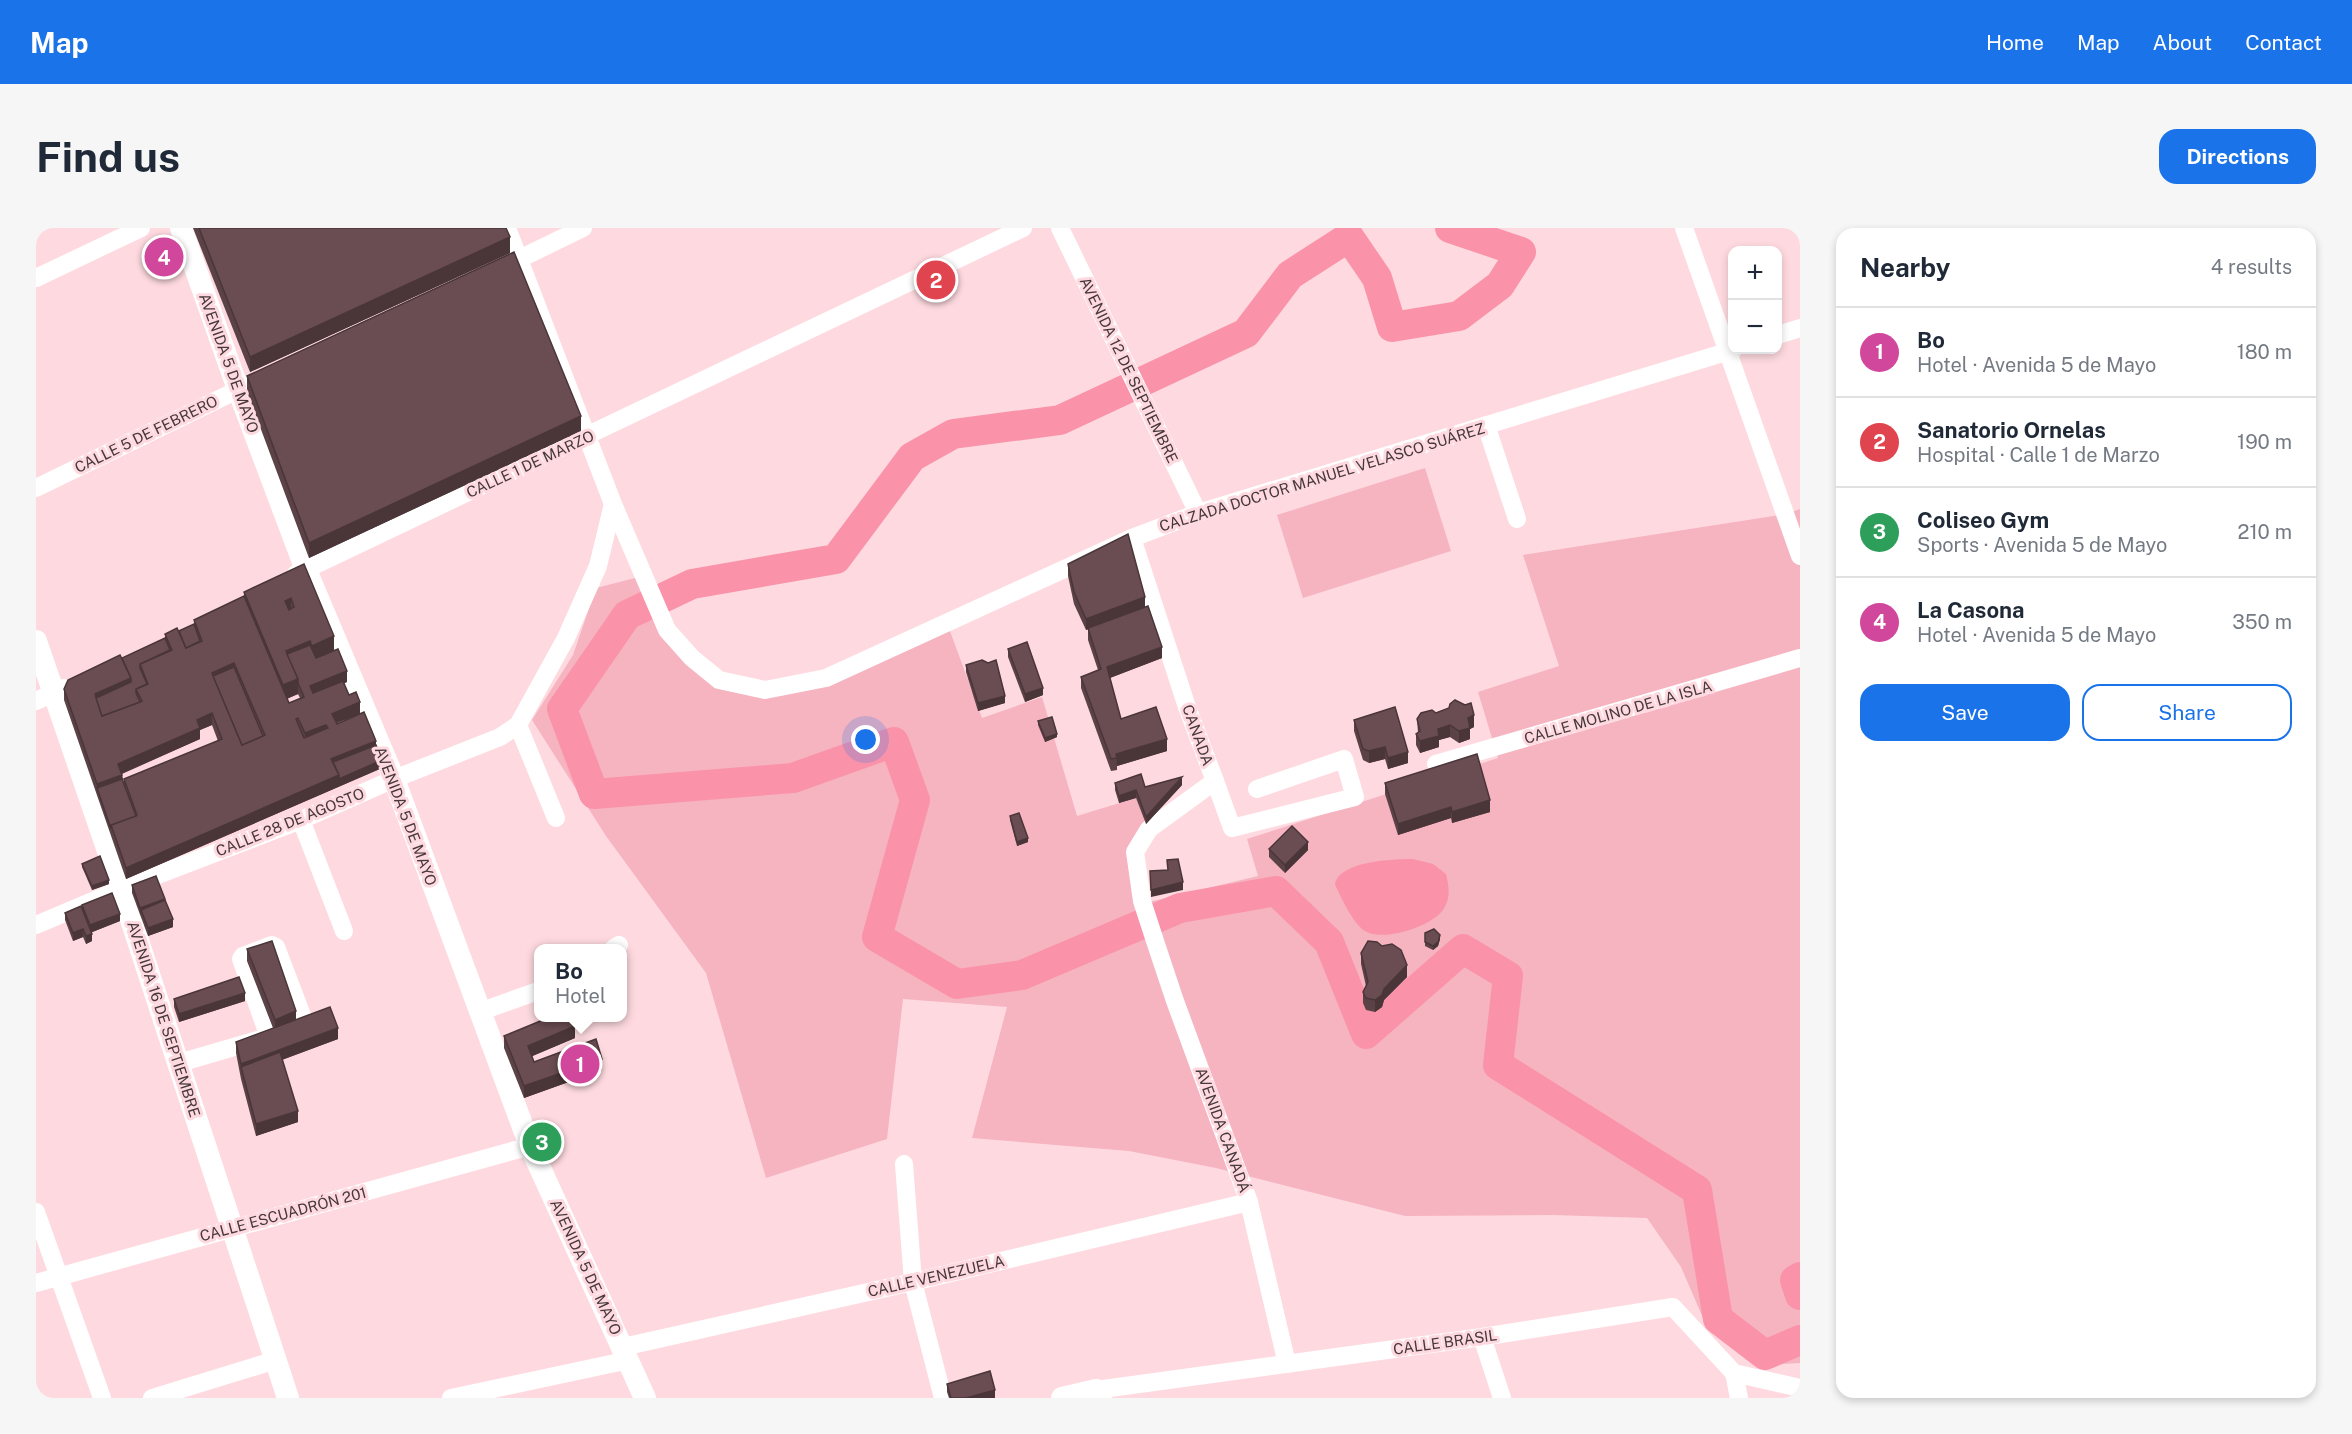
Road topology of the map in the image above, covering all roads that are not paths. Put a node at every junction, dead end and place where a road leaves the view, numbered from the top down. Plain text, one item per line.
1 (141, 228) edge
2 (181, 228) edge
3 (507, 228) edge
4 (583, 228) edge
5 (1023, 228) edge
6 (1060, 228) edge
7 (1684, 228) edge
8 (519, 259) junction
9 (498, 269) edge
10 (36, 278) edge
11 (1800, 328) edge
12 (1782, 334) edge
13 (1728, 345) edge
14 (1728, 351) edge
15 (1731, 354) edge
16 (270, 374) edge
17 (238, 389) junction
18 (1486, 425) junction
19 (588, 437) junction
20 (36, 488) edge
21 (613, 504) junction
22 (1198, 513) junction
23 (1517, 519) dead end
24 (1132, 538) junction
25 (1800, 556) edge
26 (306, 570) junction
27 (285, 580) edge
28 (36, 642) edge
29 (1800, 658) edge
30 (75, 682) edge
31 (45, 696) edge
32 (518, 725) junction
33 (1436, 764) edge
34 (394, 779) junction
35 (1215, 781) junction
36 (1257, 789) dead end
37 (556, 818) dead end
38 (301, 820) junction
39 (121, 889) junction
40 (1142, 901) joint
41 (36, 925) edge
42 (344, 931) dead end
43 (534, 992) edge
44 (479, 1012) junction
45 (269, 1037) junction
46 (178, 1063) junction
47 (530, 1146) junction
48 (904, 1164) dead end
49 (1249, 1202) junction
50 (36, 1212) edge
51 (233, 1227) junction
52 (58, 1276) junction
53 (913, 1282) junction
54 (36, 1283) edge
55 (1482, 1337) junction
56 (626, 1353) junction
57 (276, 1360) junction
58 (1287, 1364) junction
59 (1734, 1373) junction
60 (1800, 1388) edge
61 (1098, 1394) edge
62 (102, 1398) edge
63 (152, 1398) edge
64 (288, 1398) edge
65 (451, 1398) edge
66 (645, 1398) edge
67 (943, 1398) edge
68 (1062, 1398) edge
69 (1503, 1398) edge
70 (1739, 1398) edge

1 - 10 street
2 - 17 main road, AVENIDA 5 DE MAYO
3 - 8 street
4 - 8 street
5 - 19 street, CALLE 1 DE MARZO
6 - 22 street, AVENIDA 12 DE SEPTIEMBRE
7 - 13 street
8 - 9 street
8 - 19 street
11 - 12 street
14 - 18 street, CALZADA DOCTOR MANUEL VELASCO SUÁREZ
15 - 25 street
16 - 17 street, CALLE 5 DE FEBRERO
17 - 20 street, CALLE 5 DE FEBRERO
17 - 26 main road, AVENIDA 5 DE MAYO
18 - 22 street, CALZADA DOCTOR MANUEL VELASCO SUÁREZ
18 - 23 street
19 - 21 street
19 - 26 street, CALLE 1 DE MARZO
21 - 24 street, CALZADA DOCTOR MANUEL VELASCO SUÁREZ
21 - 32 street
22 - 24 street, CALZADA DOCTOR MANUEL VELASCO SUÁREZ
24 - 35 street, CANADA
26 - 27 street, CALLE 1 DE MARZO
26 - 34 main road, AVENIDA 5 DE MAYO
28 - 31 main road, AVENIDA 16 DE SEPTIEMBRE
29 - 33 street, CALLE MOLINO DE LA ISLA
30 - 31 street
31 - 39 main road, AVENIDA 16 DE SEPTIEMBRE
32 - 34 street, CALLE 28 DE AGOSTO
32 - 37 street
34 - 38 street, CALLE 28 DE AGOSTO
34 - 44 main road, AVENIDA 5 DE MAYO
35 - 36 street
35 - 40 street, CANADA
38 - 39 street, CALLE 28 DE AGOSTO
38 - 42 street
39 - 41 street, CALLE 28 DE AGOSTO
39 - 46 main road, AVENIDA 16 DE SEPTIEMBRE
40 - 49 street, AVENIDA CANADÁ
43 - 44 street
44 - 47 main road, AVENIDA 5 DE MAYO
45 - 45 street
45 - 46 street
46 - 51 main road, AVENIDA 16 DE SEPTIEMBRE
47 - 51 street, CALLE ESCUADRÓN 201
47 - 56 main road, AVENIDA 5 DE MAYO
48 - 53 street
49 - 53 street, CALLE VENEZUELA
49 - 58 street, AVENIDA CANADÁ
50 - 52 street
51 - 52 street, CALLE ESCUADRÓN 201
51 - 57 main road, AVENIDA 16 DE SEPTIEMBRE
52 - 54 street, CALLE ESCUADRÓN 201
52 - 62 street
53 - 56 street, CALLE VENEZUELA
53 - 67 street
55 - 58 street, CALLE BRASIL
55 - 59 street, CALLE BRASIL
55 - 69 street
56 - 65 street, CALLE VENEZUELA
56 - 66 main road, AVENIDA 5 DE MAYO
57 - 63 street
57 - 64 main road, AVENIDA 16 DE SEPTIEMBRE
58 - 61 street, CALLE BRASIL
59 - 60 street
59 - 70 street
61 - 68 main road, CALLE BRASIL

